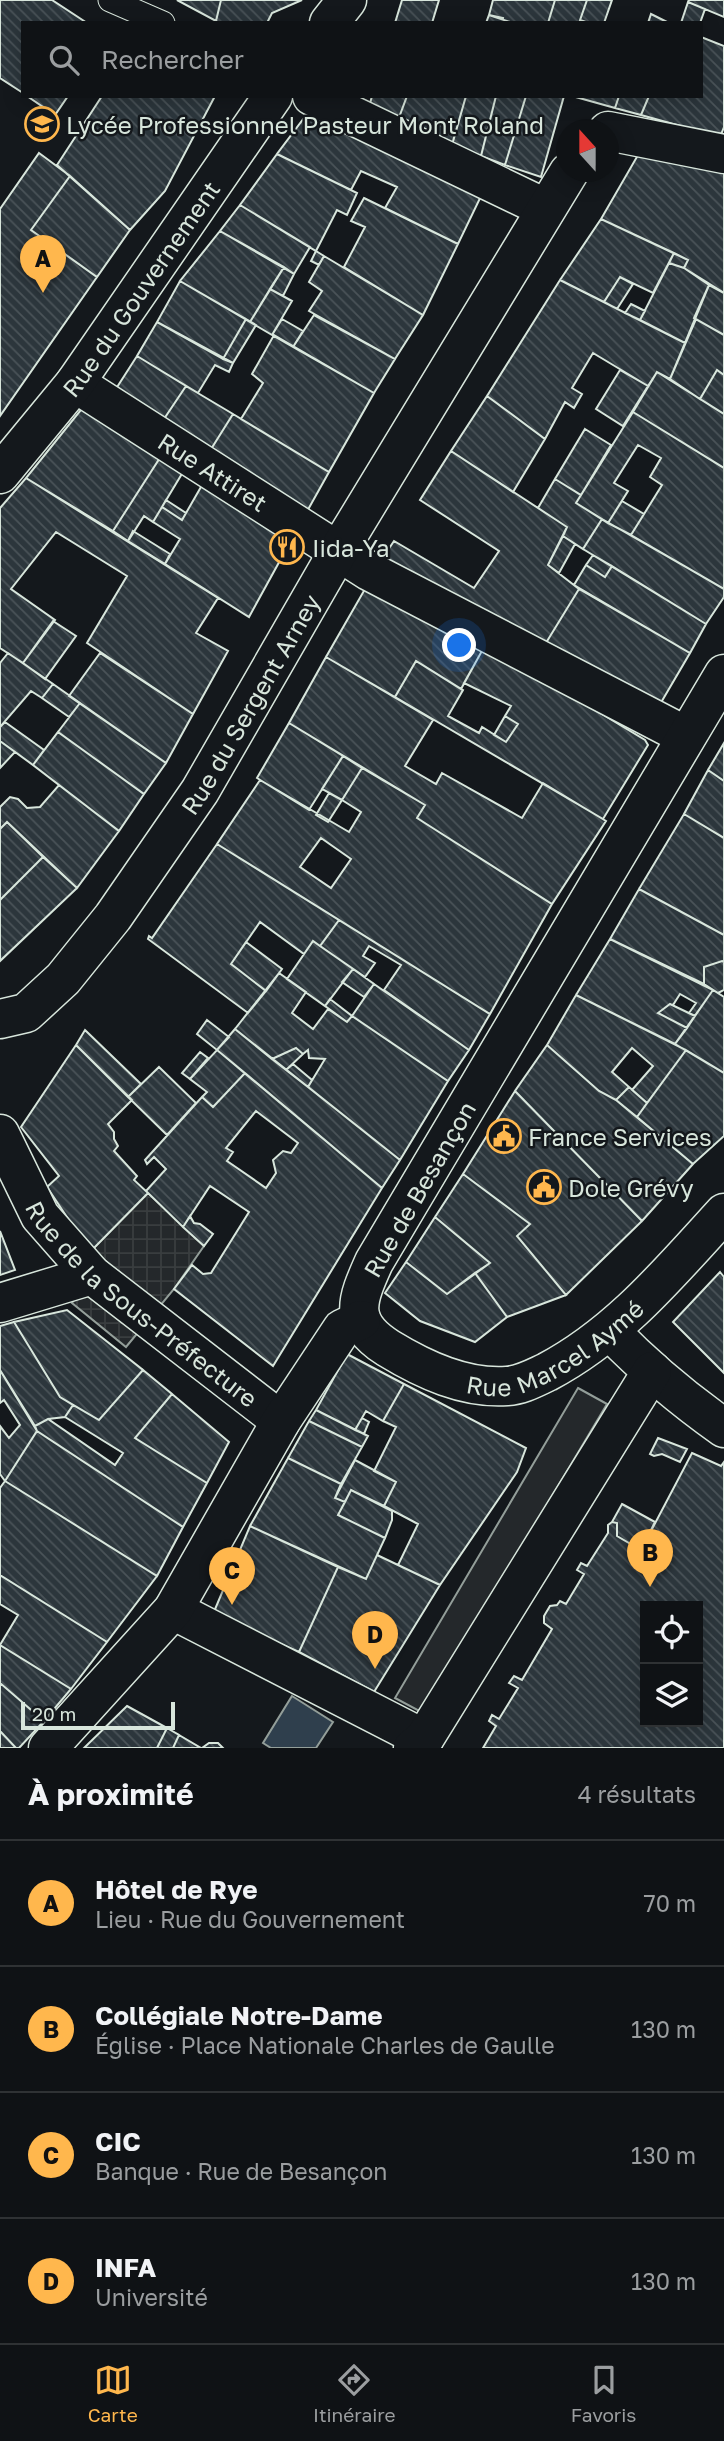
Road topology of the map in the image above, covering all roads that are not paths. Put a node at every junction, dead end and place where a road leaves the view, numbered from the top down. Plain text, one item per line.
1 (110, 0) edge
2 (347, 0) edge
3 (158, 21) edge
4 (331, 21) edge
5 (272, 98) edge
6 (316, 98) edge
7 (619, 133) edge
8 (724, 154) edge
9 (562, 182) edge
10 (545, 208) junction
11 (75, 383) junction
12 (0, 474) edge
13 (339, 550) junction
14 (722, 681) edge
15 (686, 736) junction
16 (0, 1019) edge
17 (0, 1134) edge
18 (724, 1213) edge
19 (92, 1275) junction
20 (0, 1303) edge
21 (360, 1320) junction
22 (610, 1331) junction
23 (652, 1371) junction
24 (281, 1421) junction
25 (724, 1428) edge
26 (173, 1610) junction
27 (419, 1744) edge
28 (48, 1748) edge

1 - 3 lane
2 - 4 street
5 - 11 street, Rue du Gouvernement
6 - 10 street
7 - 8 street
9 - 10 street, Rue du Sergent Arney
10 - 13 street, Rue du Sergent Arney
11 - 12 street, Rue du Gouvernement
11 - 13 street, Rue Attiret
13 - 15 street, Rue Attiret
13 - 16 street, Rue du Sergent Arney
14 - 15 street, Rue de Besançon
15 - 21 street, Rue de Besançon
17 - 19 street, Rue de la Sous-Préfecture
18 - 22 street, Rue Marcel Aymé
19 - 20 street
19 - 24 street, Rue de la Sous-Préfecture
21 - 22 street, Rue Marcel Aymé
21 - 24 street
22 - 23 street
23 - 25 street
23 - 27 street
24 - 26 street
26 - 27 street
26 - 28 street

